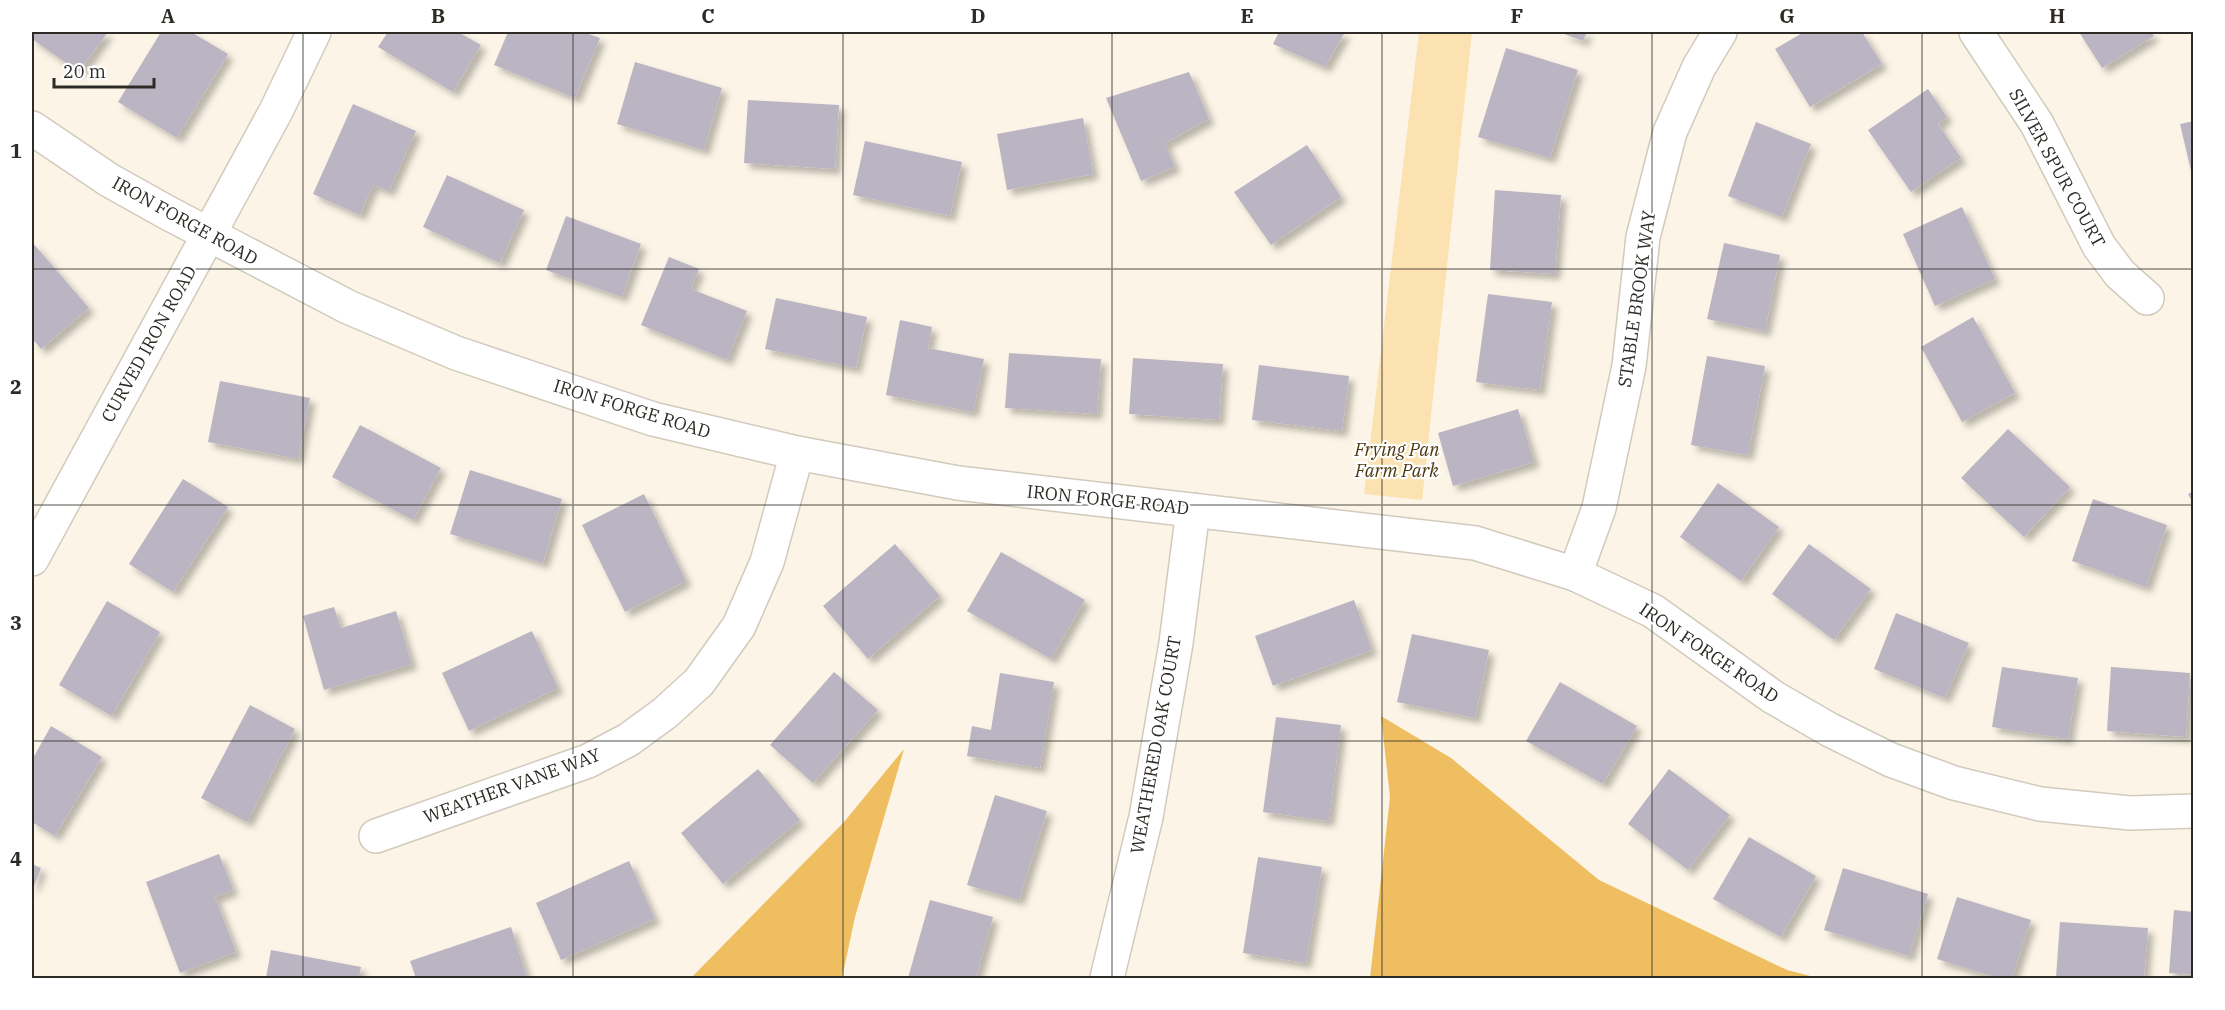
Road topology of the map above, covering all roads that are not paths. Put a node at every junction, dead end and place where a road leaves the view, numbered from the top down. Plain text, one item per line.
1 (314, 32) edge
2 (1720, 32) edge
3 (1976, 32) edge
4 (32, 128) edge
5 (208, 236) junction
6 (2147, 298) dead end
7 (796, 453) junction
8 (1193, 510) junction
9 (32, 559) edge
10 (1575, 574) junction
11 (2193, 811) edge
12 (376, 836) dead end
13 (1107, 978) edge

1 - 5 street, CURVED IRON ROAD
2 - 10 street, STABLE BROOK WAY
3 - 6 street, SILVER SPUR COURT
4 - 5 street, IRON FORGE ROAD
5 - 7 street, IRON FORGE ROAD
5 - 9 street, CURVED IRON ROAD
7 - 8 street, IRON FORGE ROAD
7 - 12 street, WEATHER VANE WAY
8 - 10 street, IRON FORGE ROAD
8 - 13 street, WEATHERED OAK COURT
10 - 11 street, IRON FORGE ROAD

